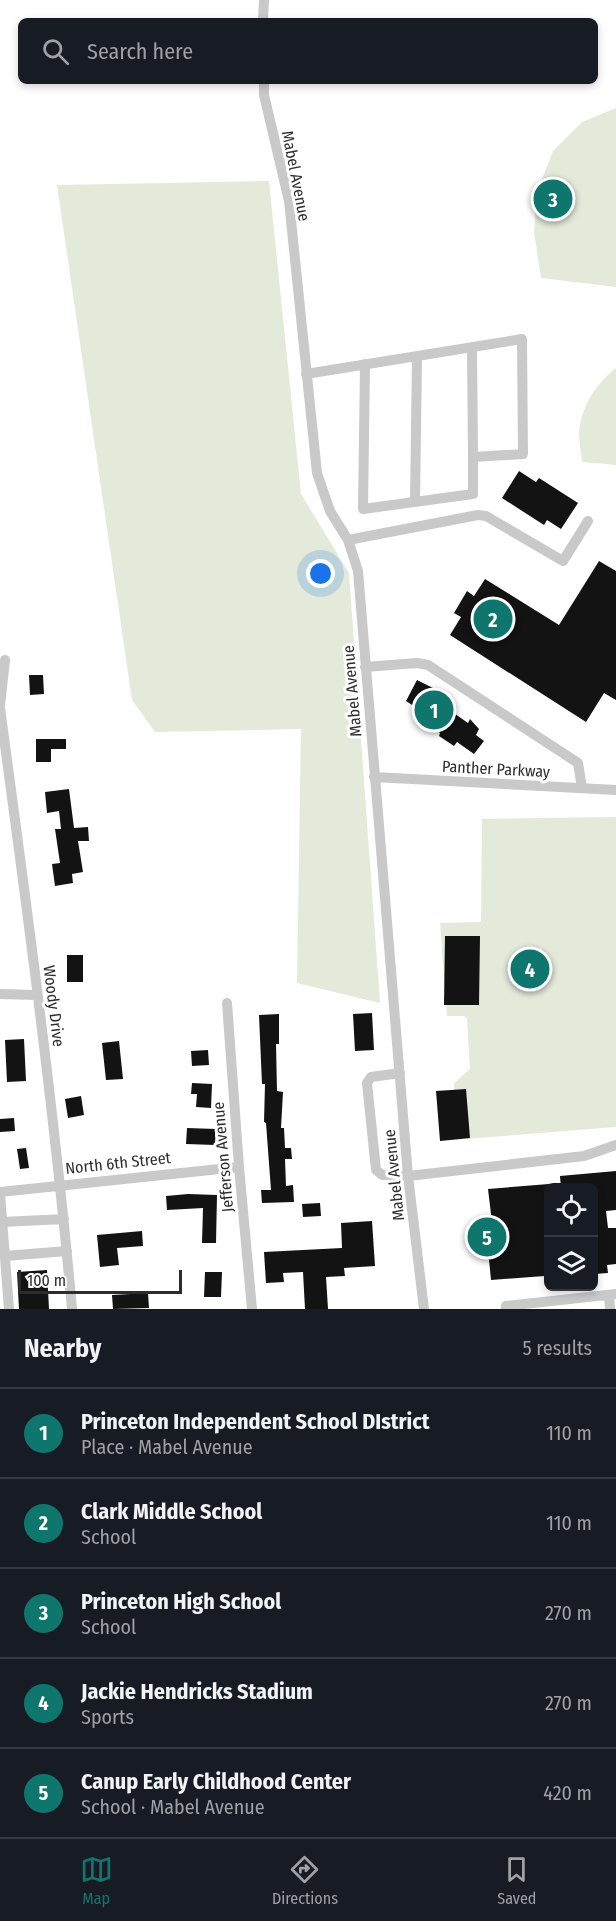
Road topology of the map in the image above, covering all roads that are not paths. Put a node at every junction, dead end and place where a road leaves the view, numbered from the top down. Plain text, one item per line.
1 (264, 0) edge
2 (263, 18) edge
3 (264, 84) edge
4 (472, 347) junction
5 (417, 356) junction
6 (365, 364) junction
7 (306, 374) junction
8 (473, 457) junction
9 (415, 502) junction
10 (588, 521) dead end
11 (348, 540) junction
12 (5, 660) dead end
13 (365, 667) junction
14 (0, 707) edge
15 (374, 777) junction
16 (582, 788) junction
17 (616, 790) edge
18 (0, 994) edge
19 (37, 995) junction
20 (227, 1003) dead end
21 (400, 1073) junction
22 (616, 1145) edge
23 (238, 1167) junction
24 (408, 1176) junction
25 (61, 1184) junction
26 (0, 1193) edge
27 (64, 1219) junction
28 (2, 1222) junction
29 (67, 1251) junction
30 (5, 1256) junction
31 (613, 1295) edge
32 (580, 1304) edge
33 (9, 1309) edge
34 (72, 1309) edge
35 (252, 1309) edge
36 (424, 1309) edge
37 (506, 1309) edge
38 (610, 1309) edge

1 - 2 street
3 - 7 street, Mabel Avenue
4 - 5 street
4 - 8 street
4 - 8 street
5 - 6 street
5 - 9 street
6 - 7 street
6 - 9 street
7 - 11 street, Mabel Avenue
8 - 9 street
10 - 11 street
11 - 13 street, Mabel Avenue
12 - 14 street, Woody Drive
13 - 15 street, Mabel Avenue
13 - 16 street
14 - 19 street, Woody Drive
15 - 16 street, Panther Parkway
15 - 21 street, Mabel Avenue
16 - 17 street, Panther Parkway
18 - 19 street
19 - 25 street, Woody Drive
20 - 23 street, Jefferson Avenue
21 - 24 street, Mabel Avenue
21 - 24 street
22 - 24 street
23 - 25 street, North 6th Street
23 - 35 street, Jefferson Avenue
24 - 36 street, Mabel Avenue
25 - 26 street, North 6th Street
25 - 27 street, Woody Drive
26 - 28 street
27 - 28 street
27 - 29 street, Woody Drive
28 - 30 street
29 - 30 street
29 - 34 street, Woody Drive
30 - 33 street
31 - 32 street
31 - 38 street
32 - 37 street

